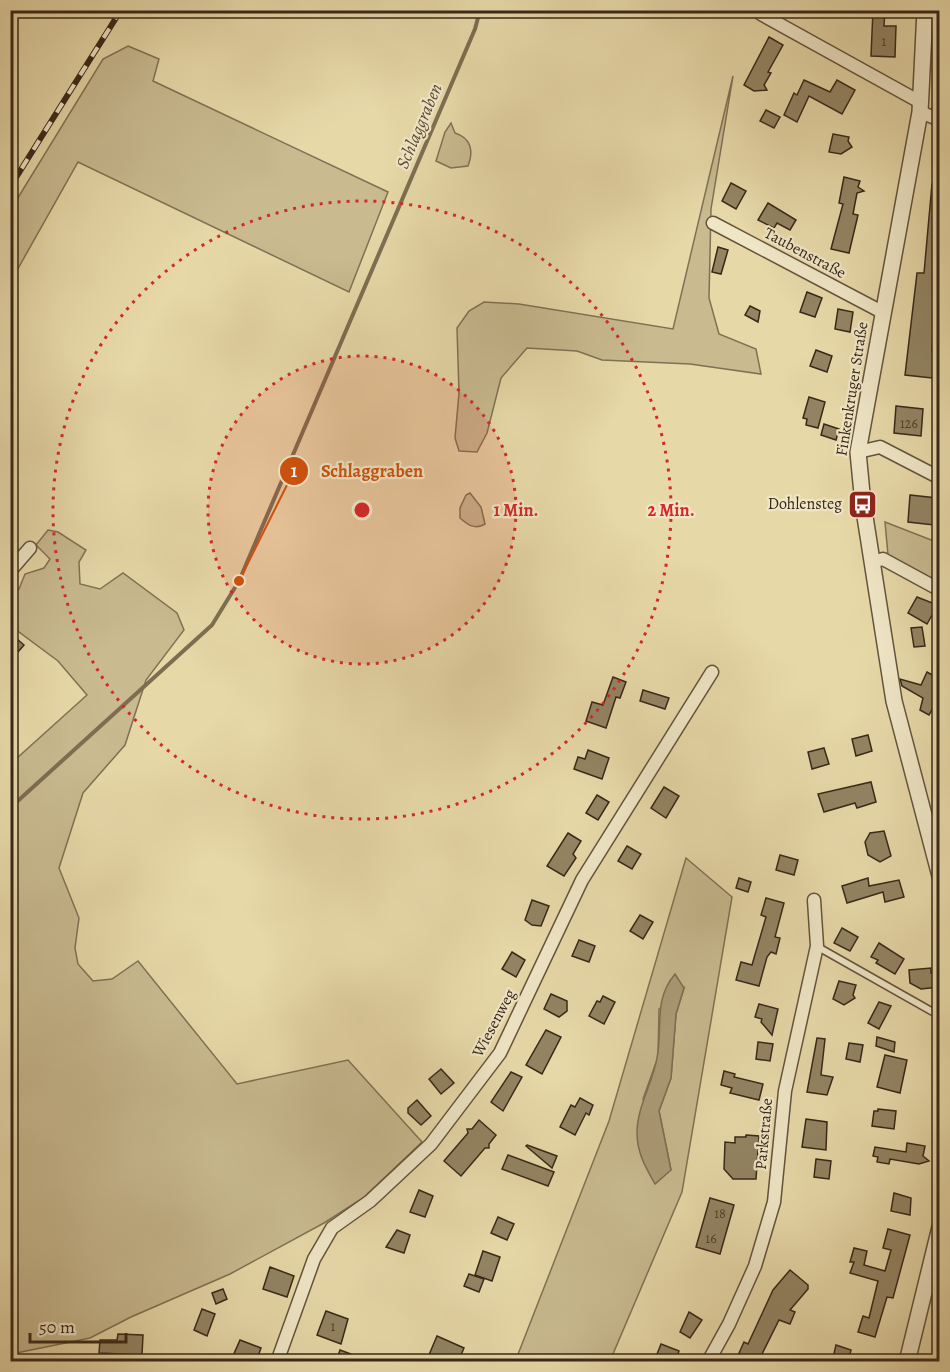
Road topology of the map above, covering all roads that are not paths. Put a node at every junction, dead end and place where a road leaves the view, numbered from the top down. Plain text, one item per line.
1 (925, 10) edge
2 (761, 14) dead end
3 (920, 107) junction
4 (939, 120) edge
5 (713, 223) dead end
6 (882, 312) junction
7 (858, 452) junction
8 (939, 478) edge
9 (30, 548) dead end
10 (872, 562) junction
11 (10, 571) edge
12 (939, 590) edge
13 (712, 672) dead end
14 (939, 876) edge
15 (814, 900) dead end
16 (817, 946) junction
17 (939, 1016) edge
18 (939, 1227) edge
19 (278, 1362) edge
20 (708, 1362) edge
21 (907, 1362) edge

1 - 3 street, Finkenkruger Straße
2 - 3 street
3 - 4 street
3 - 6 street, Finkenkruger Straße
5 - 6 street, Taubenstraße
6 - 7 street, Finkenkruger Straße
7 - 8 street
7 - 10 street, Finkenkruger Straße
9 - 11 street
10 - 12 street
10 - 14 street, Finkenkruger Straße
13 - 19 street, Wiesenweg
15 - 16 street, Parkstraße
16 - 17 lane
16 - 20 street, Parkstraße
18 - 21 street

